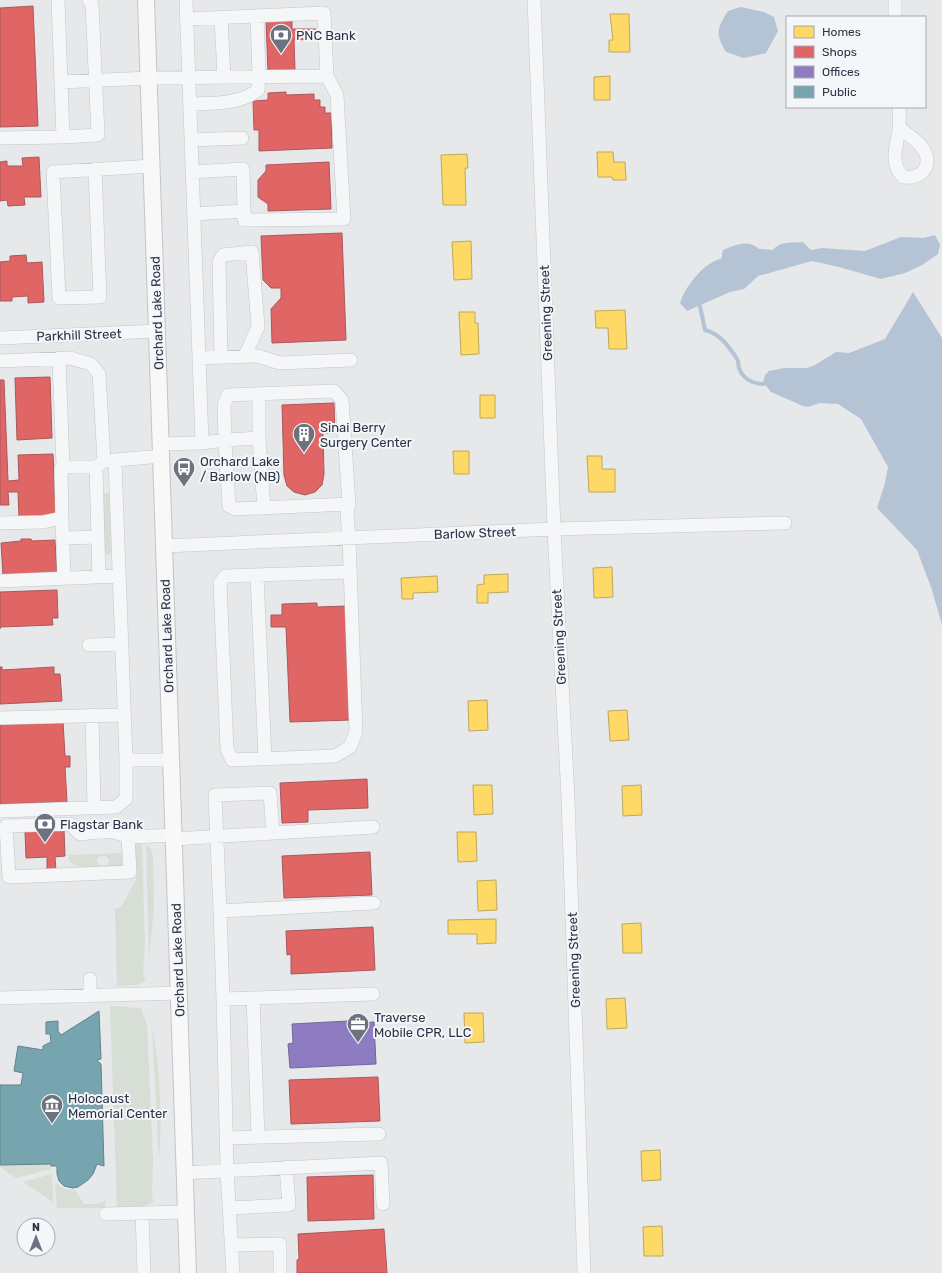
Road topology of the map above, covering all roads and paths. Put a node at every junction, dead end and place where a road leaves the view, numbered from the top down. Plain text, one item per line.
1 (58, 0) edge
2 (89, 0) edge
3 (146, 0) edge
4 (186, 0) edge
5 (534, 0) edge
6 (895, 0) edge
7 (257, 16) junction
8 (895, 16) edge
9 (221, 18) junction
10 (186, 19) junction
11 (259, 76) junction
12 (327, 76) junction
13 (188, 77) junction
14 (224, 77) junction
15 (149, 78) junction
16 (96, 80) junction
17 (62, 82) junction
18 (190, 104) junction
19 (899, 108) edge
20 (900, 128) dead end
21 (63, 137) junction
22 (0, 138) edge
23 (242, 138) dead end
24 (191, 140) junction
25 (152, 166) junction
26 (95, 169) junction
27 (192, 172) junction
28 (244, 211) junction
29 (194, 214) junction
30 (158, 331) junction
31 (0, 338) edge
32 (245, 356) junction
33 (221, 357) junction
34 (59, 358) junction
35 (199, 358) junction
36 (0, 360) edge
37 (351, 360) dead end
38 (259, 394) junction
39 (259, 438) junction
40 (225, 440) junction
41 (202, 443) junction
42 (162, 450) junction
43 (105, 463) junction
44 (63, 467) junction
45 (349, 504) junction
46 (264, 508) junction
47 (62, 518) junction
48 (0, 523) edge
49 (785, 523) dead end
50 (554, 529) junction
51 (98, 537) junction
52 (63, 538) junction
53 (349, 538) junction
54 (165, 546) junction
55 (350, 572) junction
56 (257, 575) junction
57 (119, 576) junction
58 (99, 577) junction
59 (64, 579) junction
60 (0, 581) edge
61 (122, 644) junction
62 (89, 645) dead end
63 (92, 715) junction
64 (124, 715) junction
65 (0, 718) edge
66 (265, 759) junction
67 (126, 760) junction
68 (171, 760) junction
69 (94, 808) junction
70 (0, 811) edge
71 (373, 827) dead end
72 (273, 833) junction
73 (215, 836) junction
74 (128, 837) junction
75 (174, 837) junction
76 (374, 903) dead end
77 (220, 911) junction
78 (90, 979) dead end
79 (179, 993) junction
80 (373, 994) dead end
81 (90, 996) junction
82 (0, 998) edge
83 (223, 998) junction
84 (253, 998) junction
85 (379, 1134) dead end
86 (258, 1137) junction
87 (227, 1138) junction
88 (286, 1167) junction
89 (227, 1170) junction
90 (184, 1173) junction
91 (384, 1204) dead end
92 (229, 1208) junction
93 (186, 1212) junction
94 (142, 1213) junction
95 (106, 1214) dead end
96 (231, 1245) junction
97 (144, 1273) edge
98 (188, 1273) edge
99 (233, 1273) edge
100 (280, 1273) edge
101 (584, 1273) edge

1 - 17 street
2 - 16 street
3 - 15 main road, Orchard Lake Road
4 - 10 street
5 - 50 street, Greening Street
6 - 8 street
7 - 9 street
7 - 11 street
7 - 12 street
9 - 10 street
9 - 14 street
10 - 13 street
11 - 12 street
11 - 14 street
11 - 18 street
12 - 28 street
13 - 14 street
13 - 15 street
13 - 18 street
15 - 16 street
15 - 25 main road, Orchard Lake Road
16 - 17 street
16 - 21 street
17 - 21 street
18 - 24 street
19 - 20 street
21 - 22 street
23 - 24 street
24 - 27 street
25 - 26 street
25 - 30 main road, Orchard Lake Road
26 - 26 street
27 - 28 street
27 - 29 street
28 - 29 street
29 - 35 street
30 - 31 street, Parkhill Street
30 - 42 main road, Orchard Lake Road
32 - 33 street
32 - 33 street
32 - 37 street
33 - 35 street
34 - 36 street
34 - 43 street
34 - 44 street
35 - 41 street
38 - 39 street
38 - 40 street
38 - 45 street
39 - 40 street
39 - 46 street
40 - 41 street
40 - 46 street
41 - 42 street
42 - 43 street
42 - 54 main road, Orchard Lake Road
43 - 44 street
43 - 51 street
43 - 57 street
44 - 47 street
45 - 46 street
45 - 53 street
47 - 48 street
47 - 52 street
49 - 50 street, Barlow Street
50 - 53 street, Barlow Street
50 - 101 street, Greening Street
51 - 52 street
51 - 58 street
52 - 59 street
53 - 54 street, Barlow Street
53 - 55 street
54 - 68 main road, Orchard Lake Road
55 - 56 street
55 - 66 street
56 - 66 street
56 - 66 street
57 - 58 street
57 - 61 street
58 - 59 street
59 - 60 street
61 - 62 street
61 - 64 street
63 - 64 street
63 - 65 street
63 - 69 street
64 - 67 street
67 - 68 street
67 - 69 street
68 - 75 main road, Orchard Lake Road
69 - 70 street
71 - 72 street
72 - 73 street
72 - 73 street
73 - 75 street
73 - 77 street
74 - 74 street
74 - 75 street
75 - 79 main road, Orchard Lake Road
76 - 77 street
77 - 83 street
78 - 81 street
79 - 81 street
79 - 90 main road, Orchard Lake Road
80 - 84 street
81 - 82 street
83 - 84 street
83 - 87 street
84 - 86 street
85 - 86 street
86 - 87 street
87 - 89 street
88 - 89 street
88 - 91 street
88 - 92 street
89 - 90 street
89 - 92 street
90 - 93 main road, Orchard Lake Road
92 - 96 street
93 - 94 street
93 - 98 main road, Orchard Lake Road
94 - 95 street
94 - 97 street
96 - 99 street
96 - 100 street

